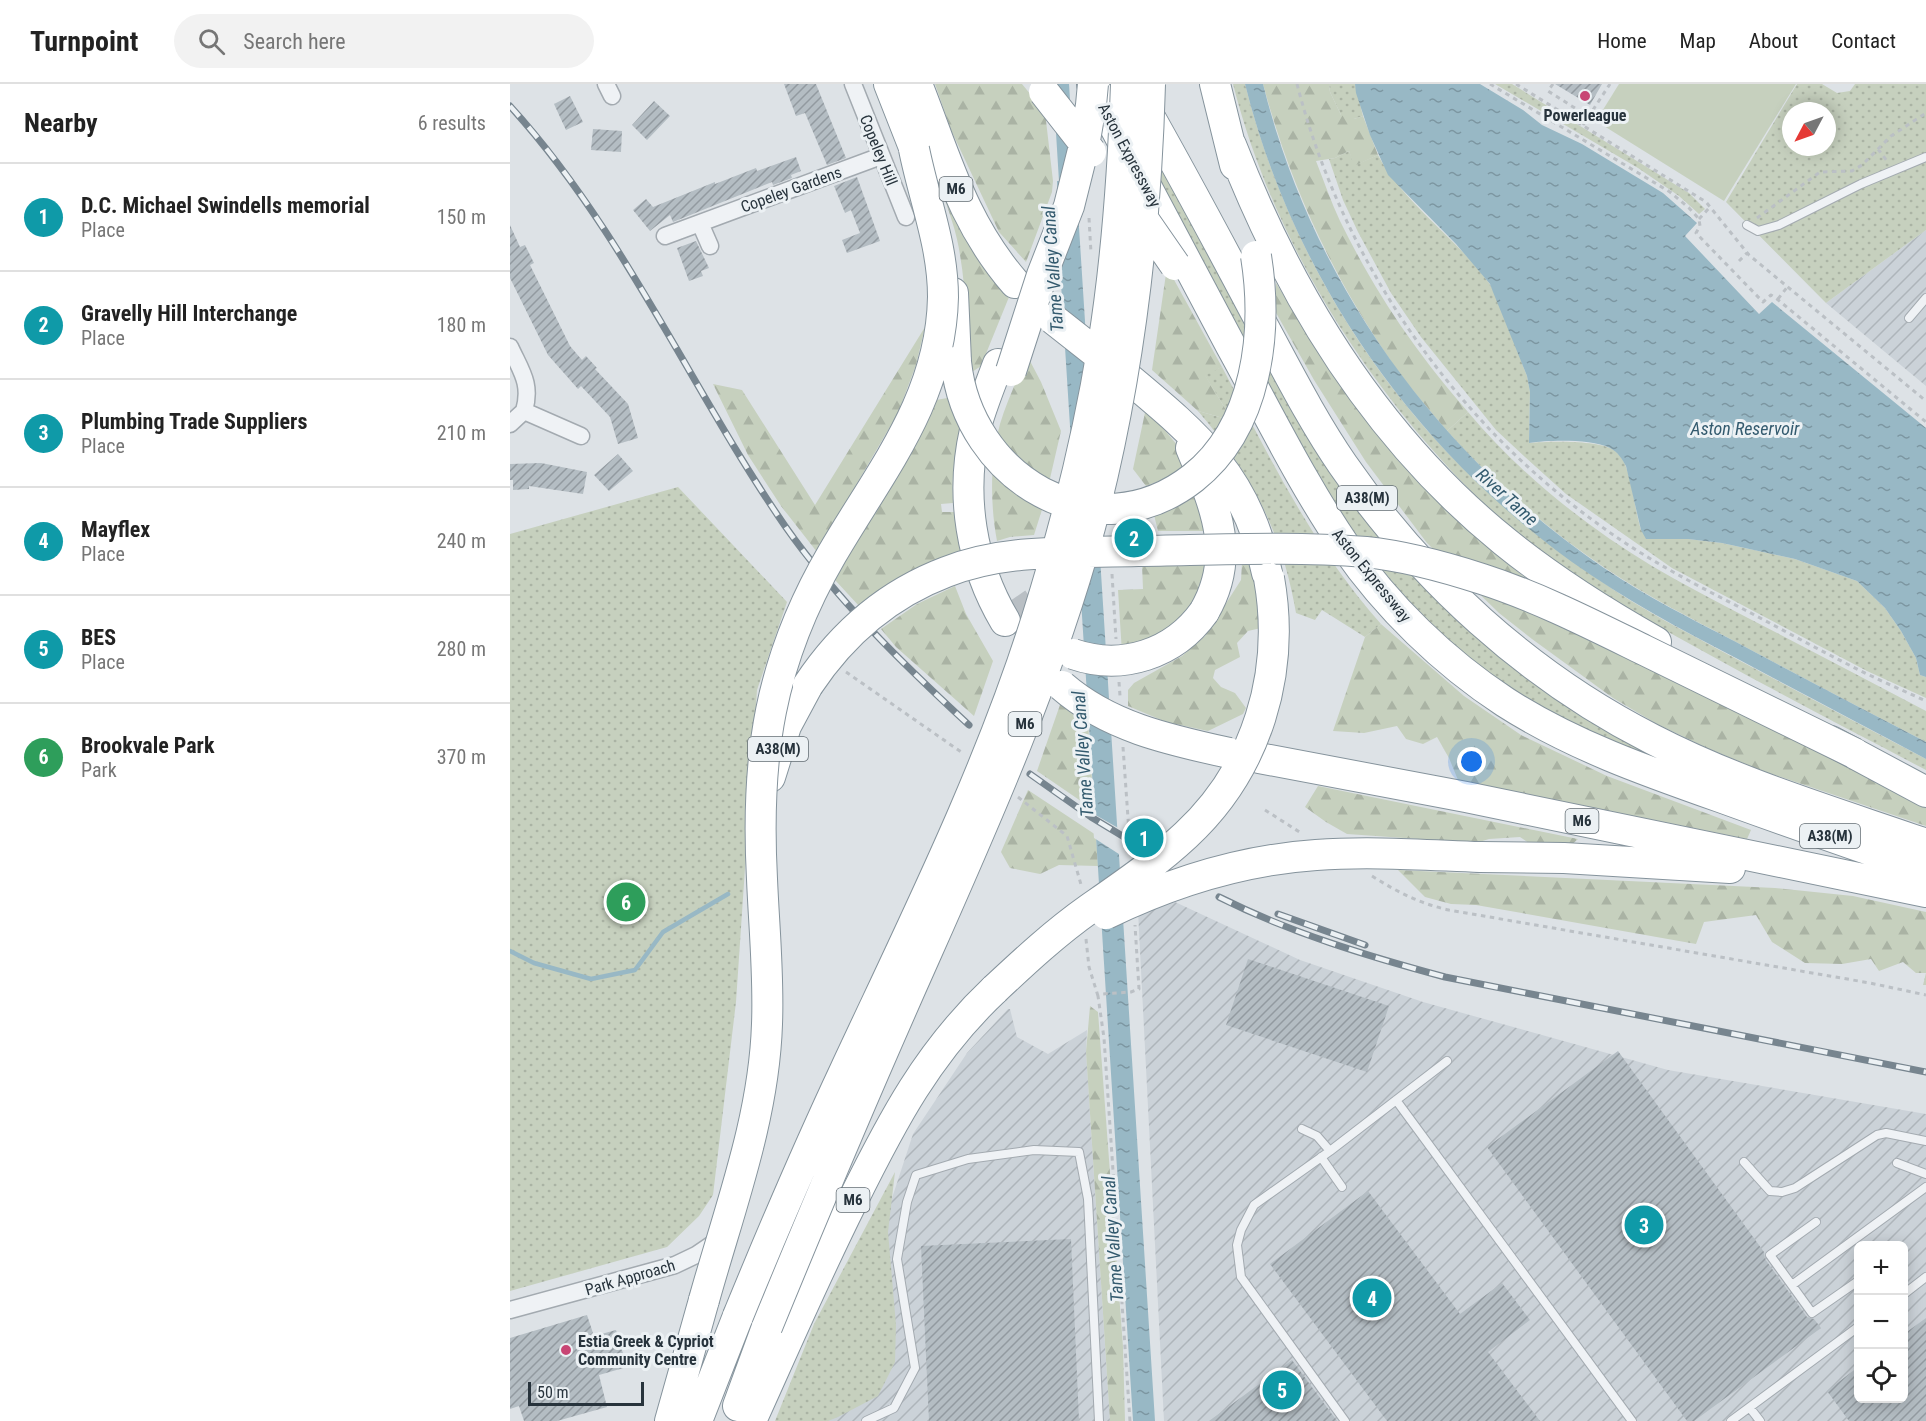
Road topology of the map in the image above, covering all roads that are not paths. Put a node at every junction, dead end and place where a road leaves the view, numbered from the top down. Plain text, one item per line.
1 (853, 84) edge
2 (889, 84) edge
3 (917, 84) edge
4 (1037, 84) edge
5 (1092, 84) edge
6 (1126, 84) edge
7 (1131, 84) edge
8 (1150, 84) edge
9 (1215, 84) edge
10 (1231, 145) junction
11 (914, 149) junction
12 (882, 156) junction
13 (1926, 157) edge
14 (906, 217) dead end
15 (700, 223) junction
16 (1747, 225) road end
17 (665, 236) dead end
18 (710, 246) dead end
19 (1029, 279) junction
20 (1926, 298) edge
21 (1048, 314) dead end
22 (1909, 318) dead end
23 (510, 347) edge
24 (1242, 366) junction
25 (524, 411) junction
26 (1179, 421) junction
27 (510, 424) edge
28 (581, 436) dead end
29 (1005, 602) tunnel mouth
30 (1073, 654) tunnel mouth
31 (1062, 686) dead end
32 (1229, 753) dead end
33 (1854, 753) junction
34 (1259, 759) dead end
35 (1926, 792) edge
36 (761, 818) junction
37 (1926, 844) edge
38 (1926, 869) edge
39 (1838, 874) junction
40 (1926, 892) edge
41 (995, 989) junction
42 (1446, 1061) dead end
43 (1396, 1100) junction
44 (1302, 1129) dead end
45 (1926, 1141) edge
46 (1330, 1151) junction
47 (1321, 1157) junction
48 (1744, 1162) dead end
49 (1896, 1163) dead end
50 (1926, 1174) edge
51 (1342, 1186) dead end
52 (1926, 1187) edge
53 (1816, 1222) dead end
54 (741, 1224) dead end
55 (1926, 1277) edge
56 (1854, 1284) edge
57 (1792, 1285) junction
58 (1908, 1291) edge
59 (510, 1310) edge
60 (1854, 1330) edge
61 (778, 1332) junction
62 (1750, 1408) junction
63 (670, 1421) edge
64 (698, 1421) edge
65 (733, 1421) edge
66 (751, 1421) edge
67 (867, 1421) edge
68 (1099, 1421) edge
69 (1345, 1421) edge
70 (1632, 1421) edge
71 (1731, 1421) edge
72 (1760, 1421) edge

1 - 12 street, Copeley Hill
2 - 11 highway, M6
3 - 19 highway, M6
4 - 24 highway, A38(M), bridge
5 - 19 highway, bridge
5 - 24 highway, Aston Expressway / A38(M)
6 - 64 highway, M6, bridge
7 - 37 highway, A38(M)
8 - 61 highway, M6, bridge
9 - 10 highway, M6
10 - 11 highway, M6, bridge
10 - 33 highway, A38(M), bridge
11 - 36 highway, M6, bridge
12 - 14 street, Copeley Hill
12 - 15 street, Copeley Gardens
13 - 16 lane
15 - 17 street, Copeley Gardens
15 - 18 street
19 - 29 highway, bridge
20 - 22 lane
21 - 26 highway, M6, bridge
23 - 25 street
24 - 38 highway, Aston Expressway / A38(M)
25 - 27 street
25 - 28 street
26 - 30 highway, M6, bridge
26 - 41 highway, M6, bridge
31 - 32 highway, bridge
33 - 35 highway, A38(M)
33 - 36 highway, A38(M), bridge
34 - 39 highway, M6
36 - 63 highway, M6, bridge
39 - 40 highway, M6
39 - 41 highway, M6, bridge
41 - 61 highway, M6
42 - 43 lane
43 - 46 lane
43 - 70 lane
44 - 46 lane
45 - 48 lane
46 - 47 lane
47 - 51 lane
47 - 69 lane
49 - 50 lane
52 - 57 lane
53 - 57 lane
54 - 59 street, Park Approach
55 - 58 lane
56 - 57 lane
60 - 62 lane
61 - 65 highway, M6
61 - 66 highway, M6
62 - 71 lane
62 - 72 lane
67 - 68 lane

